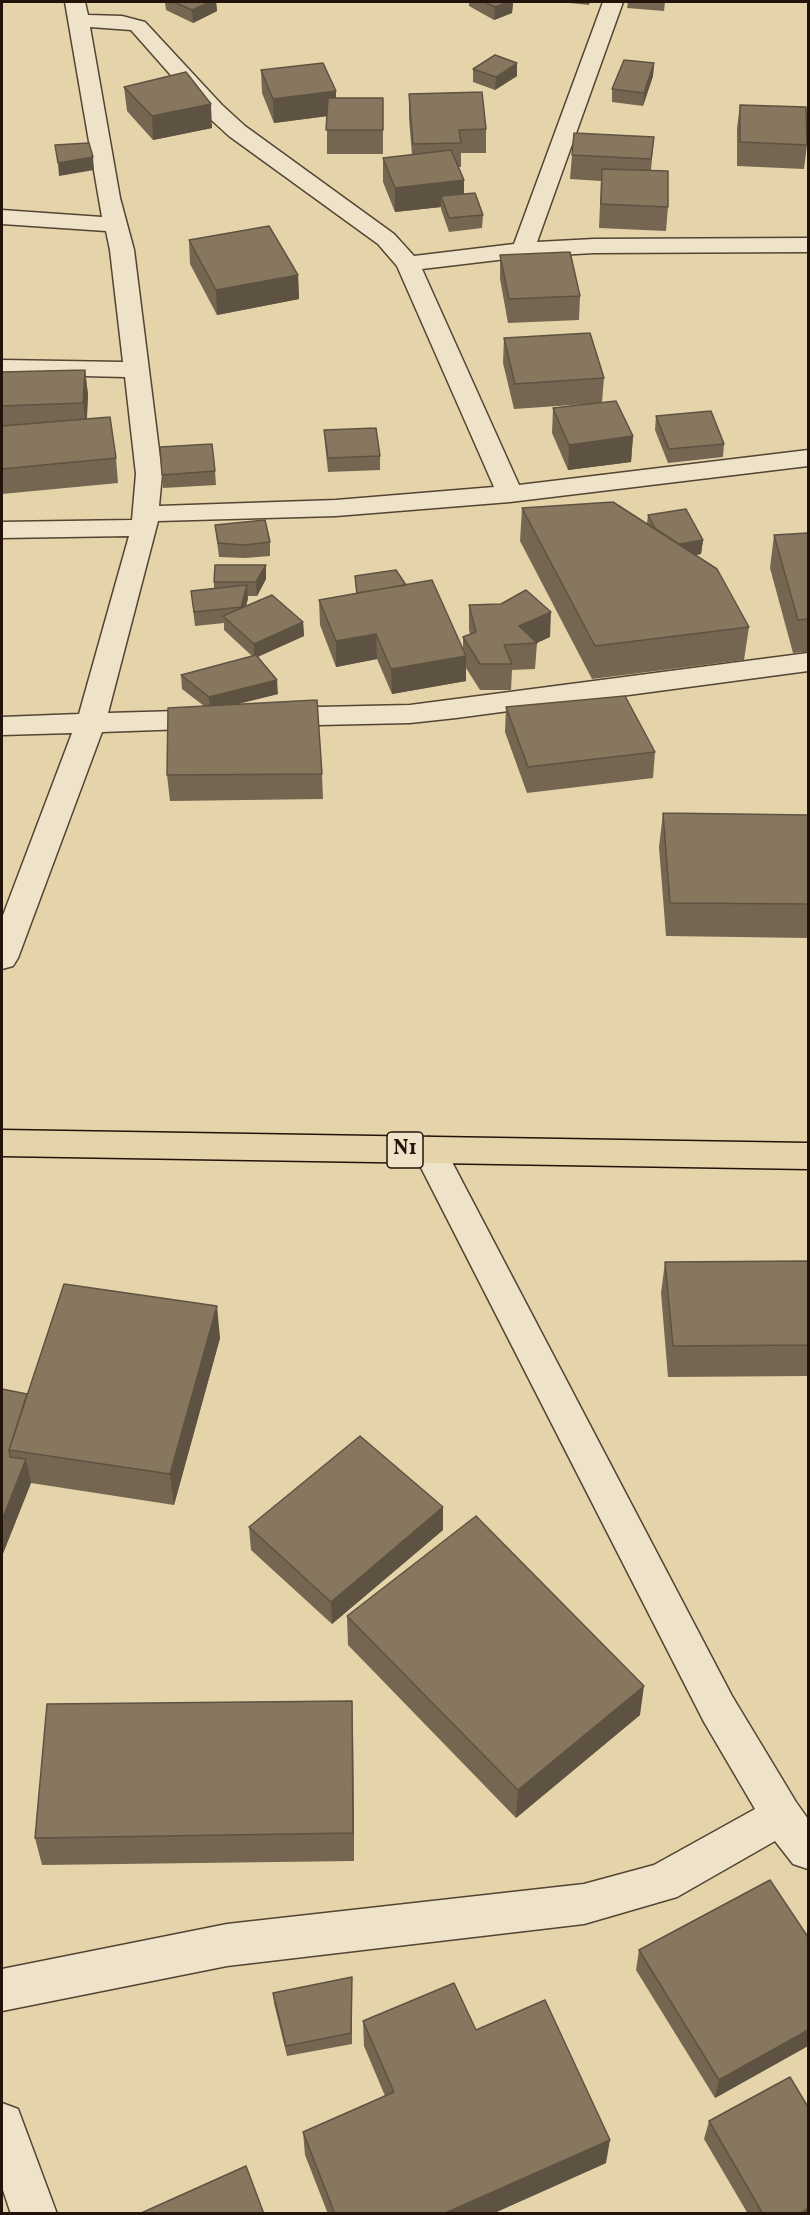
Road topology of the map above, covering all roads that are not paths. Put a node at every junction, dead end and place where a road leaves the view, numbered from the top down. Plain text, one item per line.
1 (613, 2) edge
2 (77, 11) edge
3 (2, 217) edge
4 (117, 225) junction
5 (808, 245) edge
6 (523, 250) junction
7 (408, 264) junction
8 (2, 367) edge
9 (138, 370) junction
10 (808, 458) edge
11 (510, 494) junction
12 (144, 521) junction
13 (2, 530) edge
14 (808, 662) edge
15 (91, 722) junction
16 (2, 726) edge
17 (2, 958) edge
18 (2, 1143) edge
19 (429, 1150) junction
20 (808, 1156) edge
21 (781, 1816) junction
22 (808, 1850) edge
23 (2, 1990) edge
24 (2, 2126) edge
25 (34, 2214) edge

1 - 6 street
2 - 4 street
2 - 7 street
3 - 4 street
4 - 9 street
5 - 6 street
6 - 7 street
7 - 11 street
8 - 9 street
9 - 12 street
10 - 11 street
11 - 12 street
12 - 13 street
12 - 15 street
14 - 15 street
15 - 16 street
15 - 17 street
18 - 19 highway, N1
19 - 20 highway, N1
19 - 21 street
21 - 22 street
21 - 23 street
24 - 25 street

